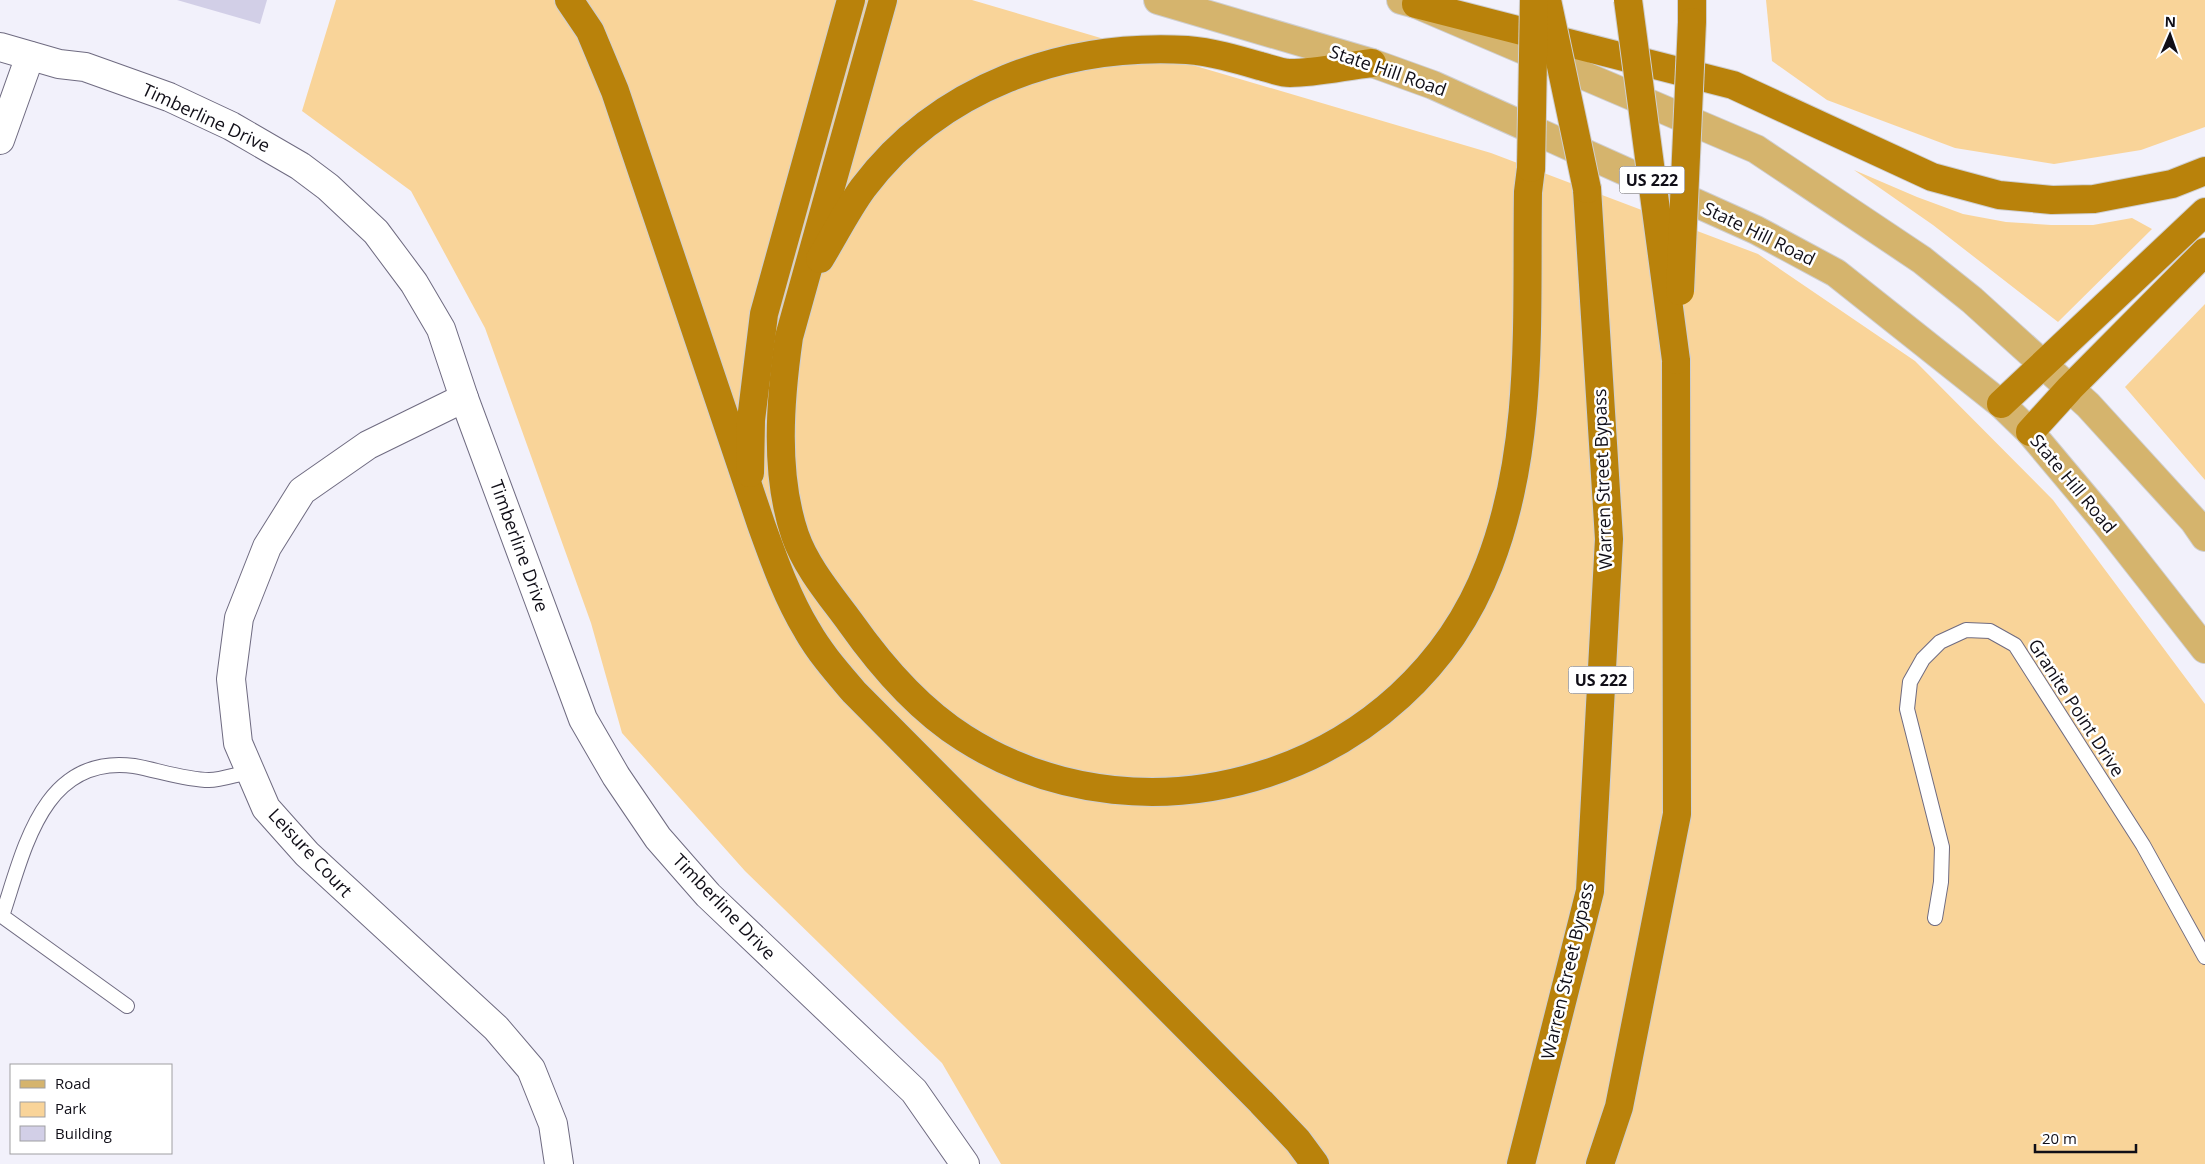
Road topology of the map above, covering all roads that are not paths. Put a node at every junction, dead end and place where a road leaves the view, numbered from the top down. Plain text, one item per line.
1 (569, 0) edge
2 (851, 0) edge
3 (883, 0) edge
4 (1158, 0) edge
5 (1534, 0) edge
6 (1548, 0) edge
7 (1628, 0) edge
8 (1408, 2) edge
9 (1692, 11) edge
10 (0, 47) edge
11 (30, 56) junction
12 (1372, 63) junction
13 (0, 140) edge
14 (2205, 171) edge
15 (2205, 212) edge
16 (2205, 252) edge
17 (803, 289) junction
18 (1676, 360) junction
19 (2044, 364) junction
20 (2070, 388) junction
21 (464, 398) junction
22 (2001, 404) junction
23 (2030, 432) junction
24 (750, 493) junction
25 (2205, 537) edge
26 (2205, 649) edge
27 (250, 772) junction
28 (1935, 918) dead end
29 (2205, 956) edge
30 (127, 1006) dead end
31 (559, 1164) edge
32 (965, 1164) edge
33 (1315, 1164) edge
34 (1521, 1164) edge
35 (1600, 1164) edge

1 - 24 highway
2 - 24 highway
3 - 17 highway
4 - 12 main road, State Hill Road
5 - 17 highway, bridge
6 - 34 highway, Warren Street Bypass / US 222, bridge
7 - 18 highway, US 222, bridge
8 - 14 highway
8 - 19 main road
9 - 18 highway, bridge
10 - 11 street, Timberline Drive
11 - 13 street
11 - 21 street, Timberline Drive
12 - 17 highway
12 - 22 main road, State Hill Road
15 - 19 highway
16 - 20 highway
18 - 35 highway, US 222
19 - 20 main road
19 - 22 highway
20 - 23 highway
20 - 25 main road
21 - 27 street, Leisure Court
21 - 32 street, Timberline Drive
22 - 23 main road, State Hill Road
23 - 26 main road, State Hill Road
24 - 33 highway
27 - 30 lane
27 - 31 street, Leisure Court
28 - 29 lane, Granite Point Drive

